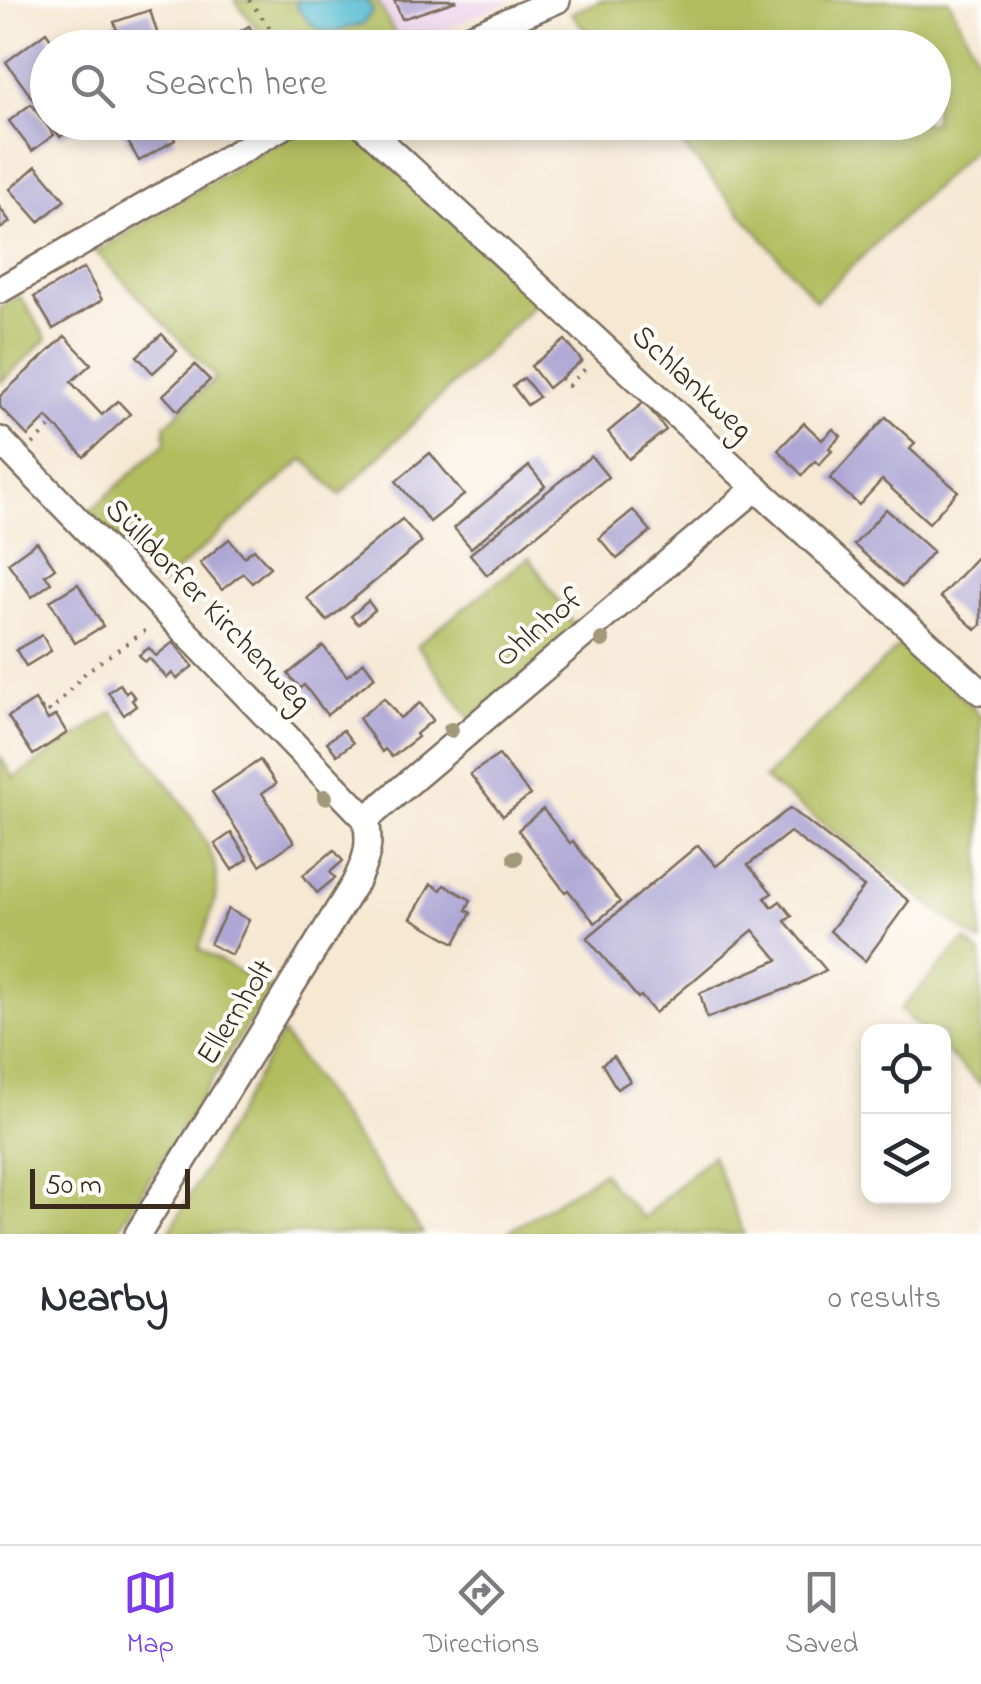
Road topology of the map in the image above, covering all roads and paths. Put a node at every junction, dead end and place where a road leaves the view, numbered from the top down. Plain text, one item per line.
1 (249, 0) edge
2 (553, 1) edge
3 (272, 30) edge
4 (486, 30) edge
5 (259, 140) edge
6 (379, 140) edge
7 (0, 290) edge
8 (604, 348) junction
9 (560, 378) dead end
10 (54, 424) dead end
11 (9, 448) edge
12 (756, 488) junction
13 (169, 614) junction
14 (981, 692) edge
15 (41, 709) dead end
16 (366, 819) junction
17 (138, 1234) edge

1 - 3 path
2 - 4 street
5 - 7 street
6 - 8 street, Schlankweg
8 - 9 path
8 - 12 street, Schlankweg
10 - 11 path
11 - 13 street, Sülldorfer Kirchenweg
12 - 14 street, Schlankweg
12 - 16 street, Ohlnhof
13 - 15 path
13 - 16 street, Sülldorfer Kirchenweg
16 - 17 street, Ellernholt

